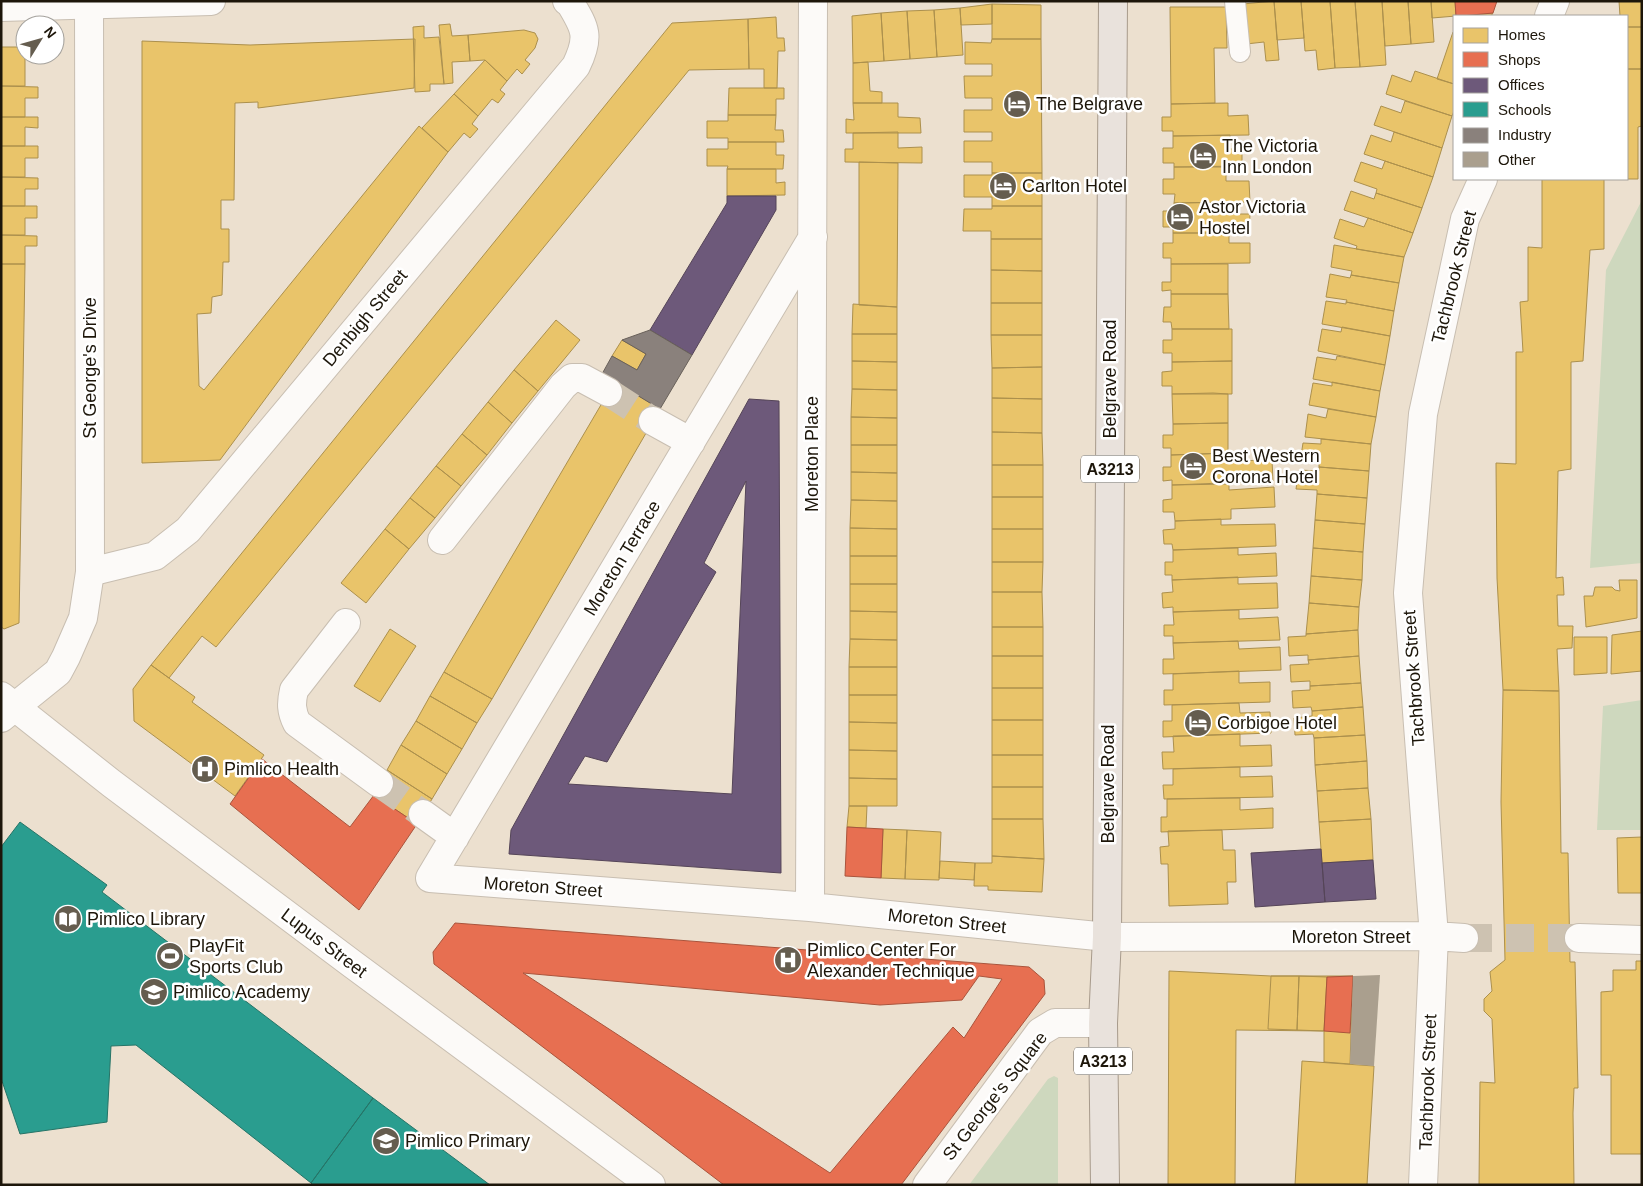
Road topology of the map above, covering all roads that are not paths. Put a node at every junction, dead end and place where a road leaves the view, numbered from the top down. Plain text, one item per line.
1 (211, 1) edge
2 (813, 1) edge
3 (1113, 1) edge
4 (1235, 1) edge
5 (1555, 1) edge
6 (89, 4) edge
7 (9, 7) edge
8 (572, 8) edge
9 (1549, 15) edge
10 (1240, 52) dead end
11 (1483, 180) edge
12 (814, 237) junction
13 (608, 392) tunnel mouth
14 (653, 420) tunnel mouth
15 (691, 442) junction
16 (442, 540) dead end
17 (90, 572) junction
18 (346, 623) dead end
19 (5, 707) edge
20 (379, 783) tunnel mouth
21 (423, 814) tunnel mouth
22 (455, 837) junction
23 (430, 878) joint
24 (810, 907) junction
25 (1434, 936) junction
26 (1107, 937) junction
27 (1464, 938) tunnel mouth
28 (1579, 938) tunnel mouth
29 (1642, 940) edge
30 (1103, 1022) junction
31 (651, 1185) edge
32 (927, 1185) edge
33 (1105, 1185) edge
34 (1423, 1185) edge

1 - 6 street
2 - 12 street, Moreton Place
3 - 26 main road, Belgrave Road / A3213
4 - 10 lane
5 - 9 street
6 - 7 street
6 - 17 street, St George's Drive
8 - 17 street, Denbigh Street
11 - 25 street, Tachbrook Street
12 - 15 street, Moreton Terrace
12 - 24 street, Moreton Place
13 - 16 street
14 - 15 street
15 - 22 street, Moreton Terrace
17 - 19 street, St George's Drive
18 - 20 street
19 - 31 street, Lupus Street
21 - 22 street
22 - 23 street, Moreton Terrace
23 - 24 street, Moreton Street
24 - 26 street, Moreton Street
25 - 26 street, Moreton Street
25 - 27 street, Moreton Street
25 - 34 street, Tachbrook Street
26 - 30 main road, A3213
28 - 29 street
30 - 32 street, St George's Square
30 - 33 main road, A3213

